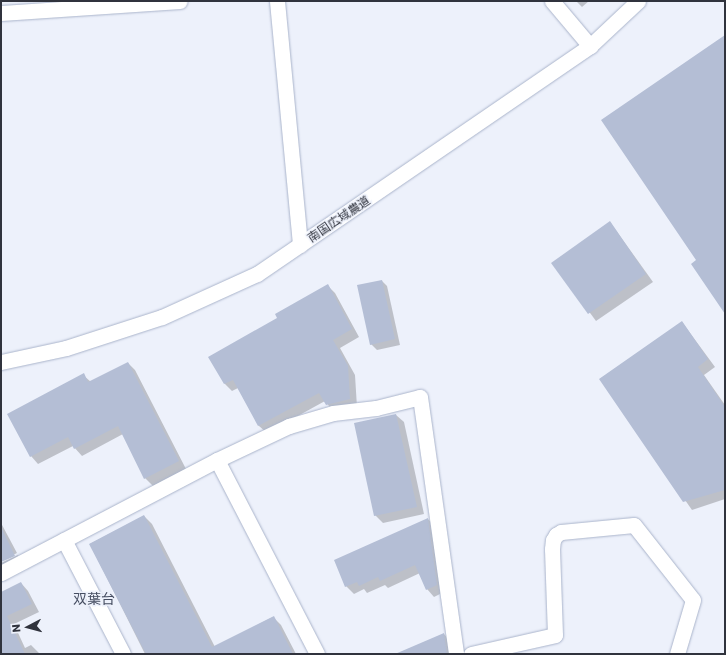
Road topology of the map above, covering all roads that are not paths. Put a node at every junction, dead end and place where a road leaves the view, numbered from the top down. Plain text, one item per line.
1 (180, 1) edge
2 (277, 1) edge
3 (552, 1) edge
4 (638, 1) edge
5 (1, 13) edge
6 (590, 46) junction
7 (300, 245) junction
8 (1, 362) edge
9 (217, 460) junction
10 (64, 540) junction
11 (1, 573) edge
12 (123, 654) edge
13 (317, 654) edge
14 (456, 654) edge
15 (470, 654) edge
16 (677, 654) edge

1 - 5 street
2 - 7 street
3 - 6 street
4 - 6 street, 南国広域農道
6 - 7 street, 南国広域農道
7 - 8 street, 南国広域農道
9 - 10 street
9 - 13 street
9 - 14 street
10 - 11 street
10 - 12 street
15 - 16 street

